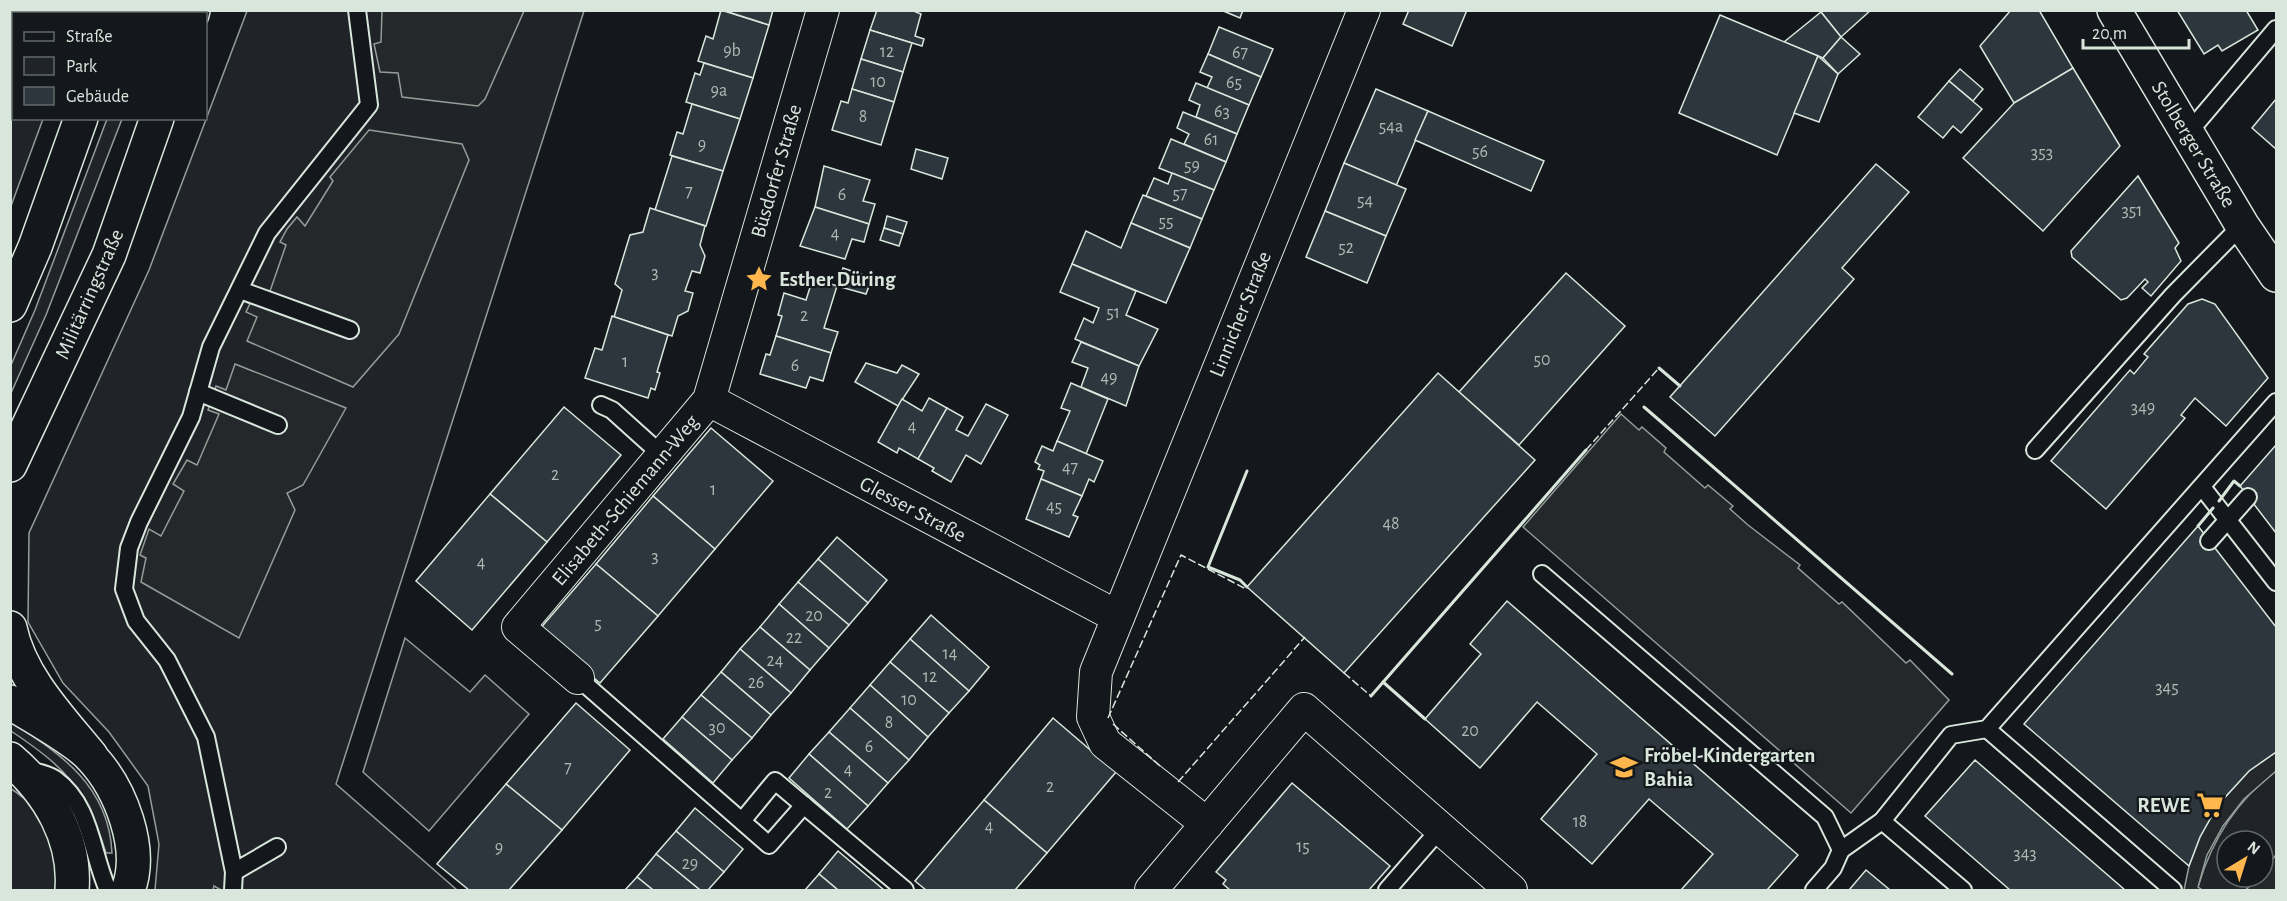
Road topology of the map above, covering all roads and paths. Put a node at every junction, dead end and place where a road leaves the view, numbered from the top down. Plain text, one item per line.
1 (357, 10) edge
2 (823, 10) edge
3 (1364, 10) edge
4 (2114, 10) edge
5 (2277, 30) edge
6 (80, 120) edge
7 (155, 120) edge
8 (2188, 133) junction
9 (2242, 225) junction
10 (2277, 274) edge
11 (240, 290) junction
12 (10, 305) edge
13 (350, 330) dead end
14 (198, 392) junction
15 (709, 400) junction
16 (2277, 402) edge
17 (601, 405) dead end
18 (278, 425) dead end
19 (2035, 450) dead end
20 (662, 455) junction
21 (10, 465) edge
22 (2202, 487) junction
23 (2248, 497) dead end
24 (2228, 520) junction
25 (2209, 541) dead end
26 (1542, 574) dead end
27 (2277, 582) edge
28 (1118, 617) junction
29 (10, 628) edge
30 (578, 678) joint
31 (10, 702) edge
32 (1987, 729) junction
33 (91, 756) junction
34 (14, 763) edge
35 (804, 805) junction
36 (742, 821) junction
37 (1882, 821) junction
38 (1207, 824) junction
39 (1440, 829) junction
40 (277, 847) dead end
41 (1841, 850) junction
42 (234, 872) junction
43 (72, 891) edge
44 (108, 891) edge
45 (128, 891) edge
46 (232, 891) edge
47 (905, 891) edge
48 (1151, 891) edge
49 (1387, 891) edge
50 (1511, 891) edge
51 (1814, 891) edge
52 (1962, 891) edge
53 (2173, 891) edge

1 - 11 lane
2 - 15 street, Büsdorfer Straße
3 - 28 street, Linnicher Straße
4 - 8 main road, Stolberger Straße
5 - 8 lane
6 - 12 main road
7 - 21 main road, Militärringstraße
8 - 9 main road, Stolberger Straße
9 - 10 main road, Stolberger Straße
9 - 19 lane
11 - 13 lane
11 - 14 lane
14 - 18 lane
14 - 42 lane
15 - 20 street, Elisabeth-Schiemann-Weg
15 - 28 street, Glesser Straße
16 - 22 lane
17 - 20 lane
20 - 30 street, Elisabeth-Schiemann-Weg
22 - 24 lane
22 - 32 lane
23 - 24 lane
24 - 25 lane
24 - 27 lane
26 - 41 lane
28 - 38 street, Linnicher Straße
29 - 33 main road
30 - 36 lane
31 - 33 main road
32 - 37 lane
32 - 53 lane
33 - 45 main road
34 - 43 main road
34 - 44 lane
35 - 36 lane
35 - 36 lane
35 - 47 lane
37 - 41 lane
37 - 52 lane
38 - 39 street
38 - 48 street
39 - 49 lane
39 - 50 street
40 - 42 lane
41 - 51 lane
42 - 46 lane

